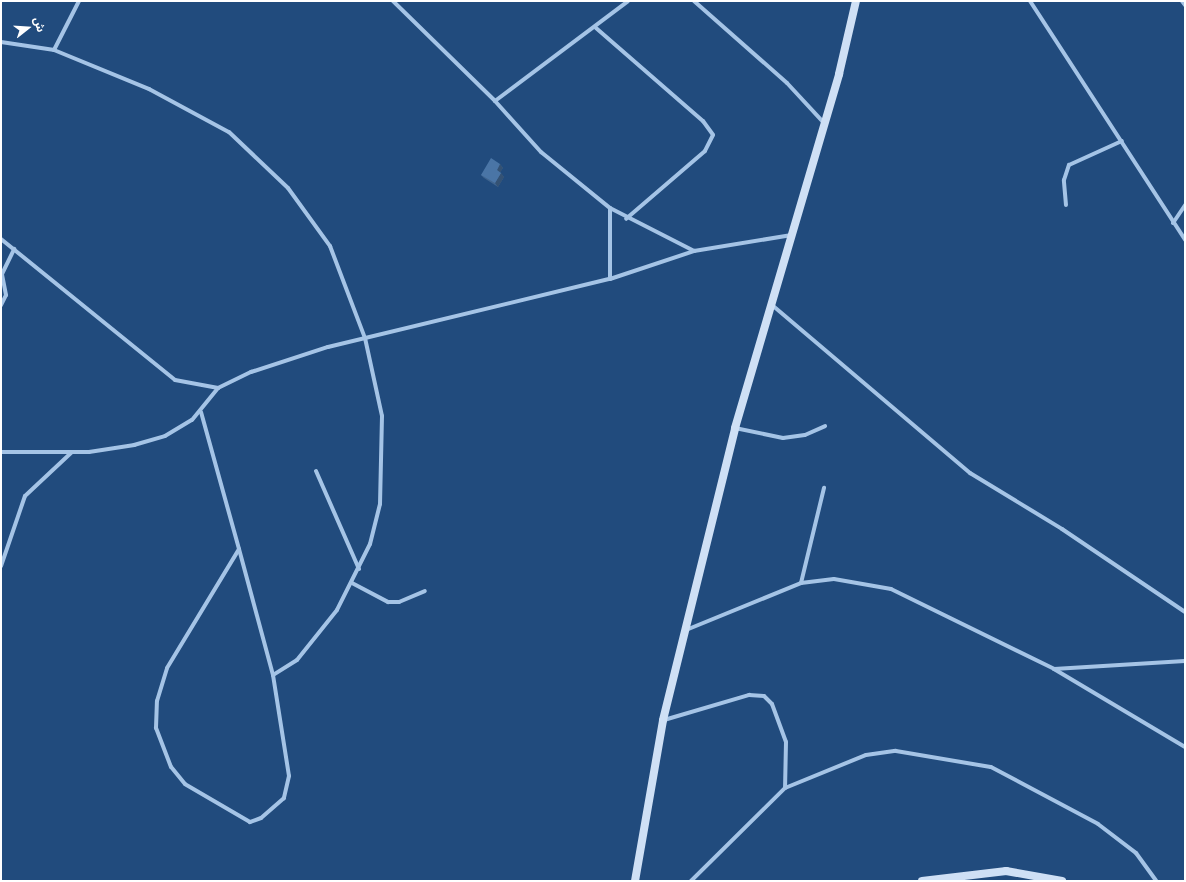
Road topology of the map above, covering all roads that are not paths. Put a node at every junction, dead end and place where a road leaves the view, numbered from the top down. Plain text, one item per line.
1 (79, 1) edge
2 (392, 1) edge
3 (628, 1) edge
4 (694, 1) edge
5 (856, 1) edge
6 (1030, 1) edge
7 (1182, 1) edge
8 (1185, 5) edge
9 (596, 28) junction
10 (1, 42) edge
11 (54, 50) junction
12 (495, 101) junction
13 (824, 123) junction
14 (1122, 141) junction
15 (1066, 205) dead end
16 (1185, 205) edge
17 (610, 208) junction
18 (626, 219) junction
19 (1174, 223) junction
20 (792, 235) junction
21 (1, 239) edge
22 (1185, 240) edge
23 (14, 248) junction
24 (694, 251) junction
25 (610, 279) junction
26 (1, 305) edge
27 (772, 305) junction
28 (365, 338) junction
29 (218, 388) junction
30 (201, 412) junction
31 (824, 426) dead end
32 (735, 428) junction
33 (1, 452) edge
34 (72, 452) junction
35 (316, 471) dead end
36 (824, 488) dead end
37 (239, 549) junction
38 (1, 566) edge
39 (359, 569) junction
40 (352, 583) junction
41 (801, 583) junction
42 (425, 591) dead end
43 (1185, 612) edge
44 (686, 630) junction
45 (1185, 661) edge
46 (1054, 669) junction
47 (273, 675) junction
48 (663, 720) junction
49 (1185, 747) edge
50 (785, 788) junction
51 (1025, 872) junction
52 (635, 881) edge
53 (692, 881) edge
54 (922, 881) edge
55 (1028, 881) edge
56 (1062, 881) edge
57 (1156, 881) edge

1 - 11 street
2 - 12 street
3 - 9 street
4 - 13 street
5 - 13 main road
6 - 14 street
7 - 8 street
9 - 12 street
9 - 18 street
10 - 11 street
11 - 28 street
12 - 17 street
13 - 20 main road
14 - 15 street
14 - 19 street
16 - 19 street
17 - 18 street
17 - 25 street
18 - 24 street
19 - 22 street
20 - 24 street
20 - 27 main road
21 - 23 street
23 - 26 street
23 - 29 street
24 - 25 street
25 - 28 street
27 - 32 main road
27 - 43 street
28 - 29 street
28 - 39 street
29 - 30 street
30 - 34 street
30 - 37 street
31 - 32 street
32 - 44 main road
33 - 34 street
34 - 38 street
35 - 39 street
36 - 41 street
37 - 47 street
37 - 47 street
39 - 40 street
40 - 42 street
40 - 47 street
41 - 44 street
41 - 46 street
44 - 48 main road
45 - 46 street
46 - 49 street
48 - 50 street
48 - 52 main road
50 - 53 street
50 - 57 street
51 - 54 main road
51 - 55 street
51 - 56 main road

